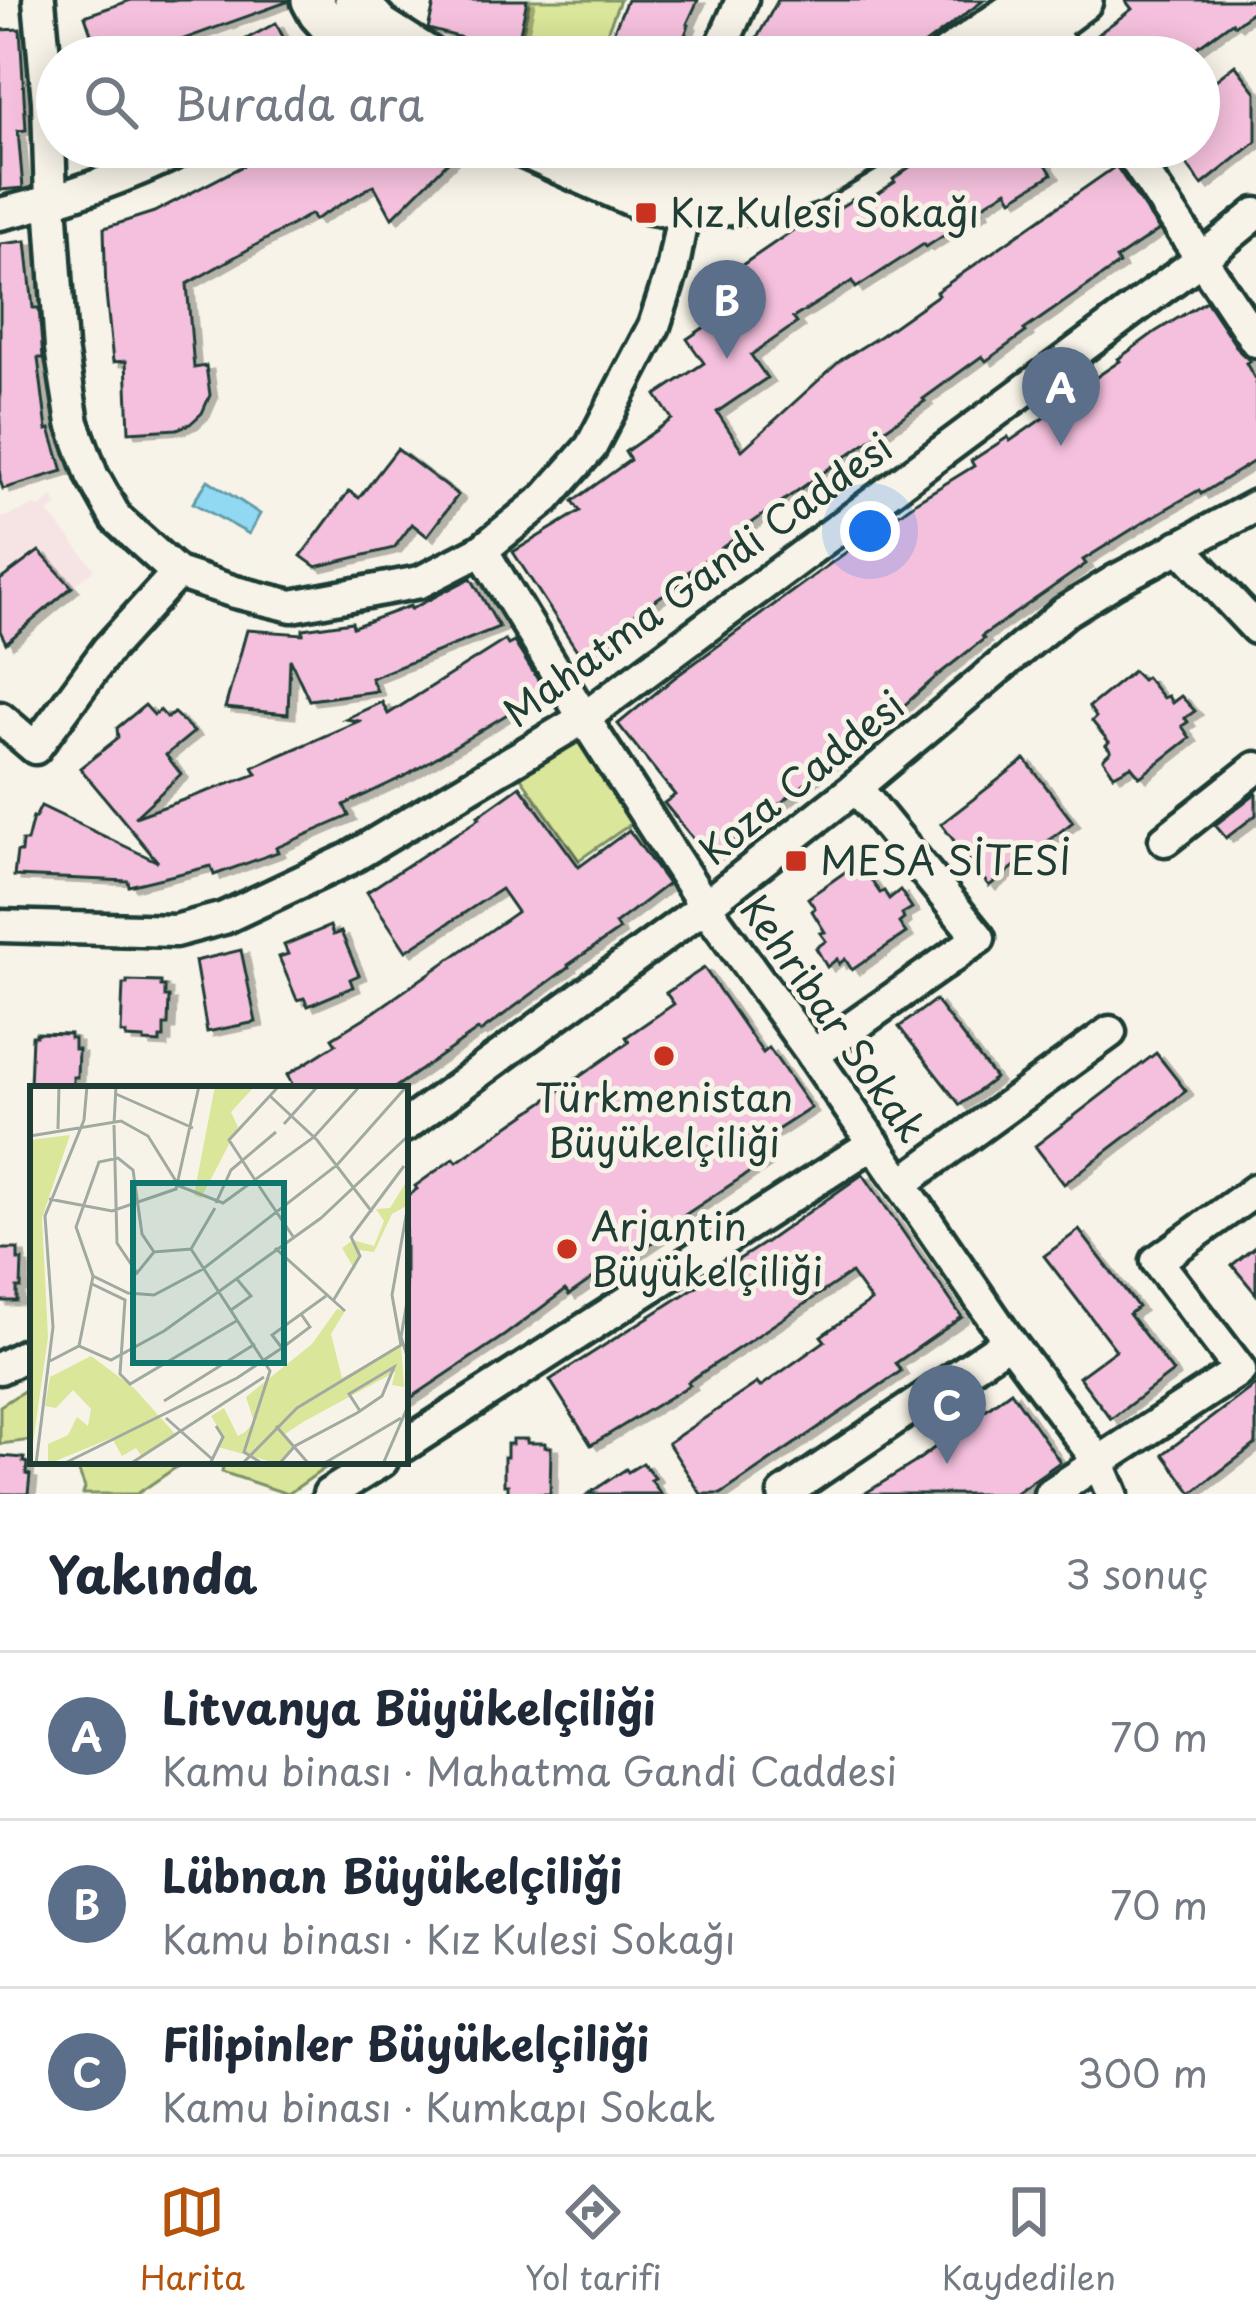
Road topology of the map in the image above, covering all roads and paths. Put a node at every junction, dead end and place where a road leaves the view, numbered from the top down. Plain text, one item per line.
1 (39, 0) edge
2 (312, 0) edge
3 (742, 0) edge
4 (1082, 0) edge
5 (1040, 18) edge
6 (366, 33) edge
7 (42, 36) edge
8 (727, 36) edge
9 (998, 36) edge
10 (50, 168) edge
11 (144, 168) edge
12 (570, 168) edge
13 (836, 168) edge
14 (1140, 168) edge
15 (51, 202) junction
16 (684, 209) junction
17 (0, 214) edge
18 (1256, 214) edge
19 (1201, 259) junction
20 (1256, 341) edge
21 (1256, 506) edge
22 (1179, 546) junction
23 (482, 550) junction
24 (176, 573) junction
25 (1256, 628) edge
26 (0, 718) edge
27 (584, 718) junction
28 (1256, 768) edge
29 (856, 788) junction
30 (1165, 840) dead end
31 (705, 906) junction
32 (0, 926) edge
33 (1109, 1032) dead end
34 (813, 1055) junction
35 (408, 1124) edge
36 (874, 1142) junction
37 (902, 1183) junction
38 (1256, 1190) edge
39 (1009, 1342) junction
40 (30, 1353) edge
41 (1248, 1364) edge
42 (0, 1368) edge
43 (408, 1443) edge
44 (1098, 1461) junction
45 (374, 1476) edge
46 (329, 1494) edge
47 (784, 1494) edge
48 (1050, 1494) edge
49 (1112, 1494) edge

1 - 7 street
2 - 6 main road
3 - 8 street
4 - 5 main road
5 - 9 main road
10 - 15 street
11 - 15 street
12 - 16 main road
13 - 16 main road
14 - 19 street
15 - 17 street
15 - 24 street
16 - 23 street
18 - 19 street, Mahatma Gandi Caddesi
19 - 20 street
19 - 27 street, Mahatma Gandi Caddesi
21 - 22 street, Koza Caddesi
22 - 25 street
22 - 29 street, Koza Caddesi
23 - 24 street
23 - 27 street, Kehribar Sokak
24 - 26 street
27 - 31 street, Kehribar Sokak
27 - 32 street, Mahatma Gandi Caddesi
28 - 30 street
29 - 31 street, Koza Caddesi
29 - 34 street
31 - 34 street, Kehribar Sokak
31 - 35 street, Koza Caddesi
33 - 37 street
34 - 36 street, Kehribar Sokak
36 - 37 street, Kehribar Sokak
36 - 43 street
37 - 39 street, Kehribar Sokak
38 - 41 street
39 - 44 street, Kehribar Sokak
39 - 47 street
40 - 42 street
41 - 44 street
44 - 48 street
44 - 49 street, Kehribar Sokak
45 - 46 street

